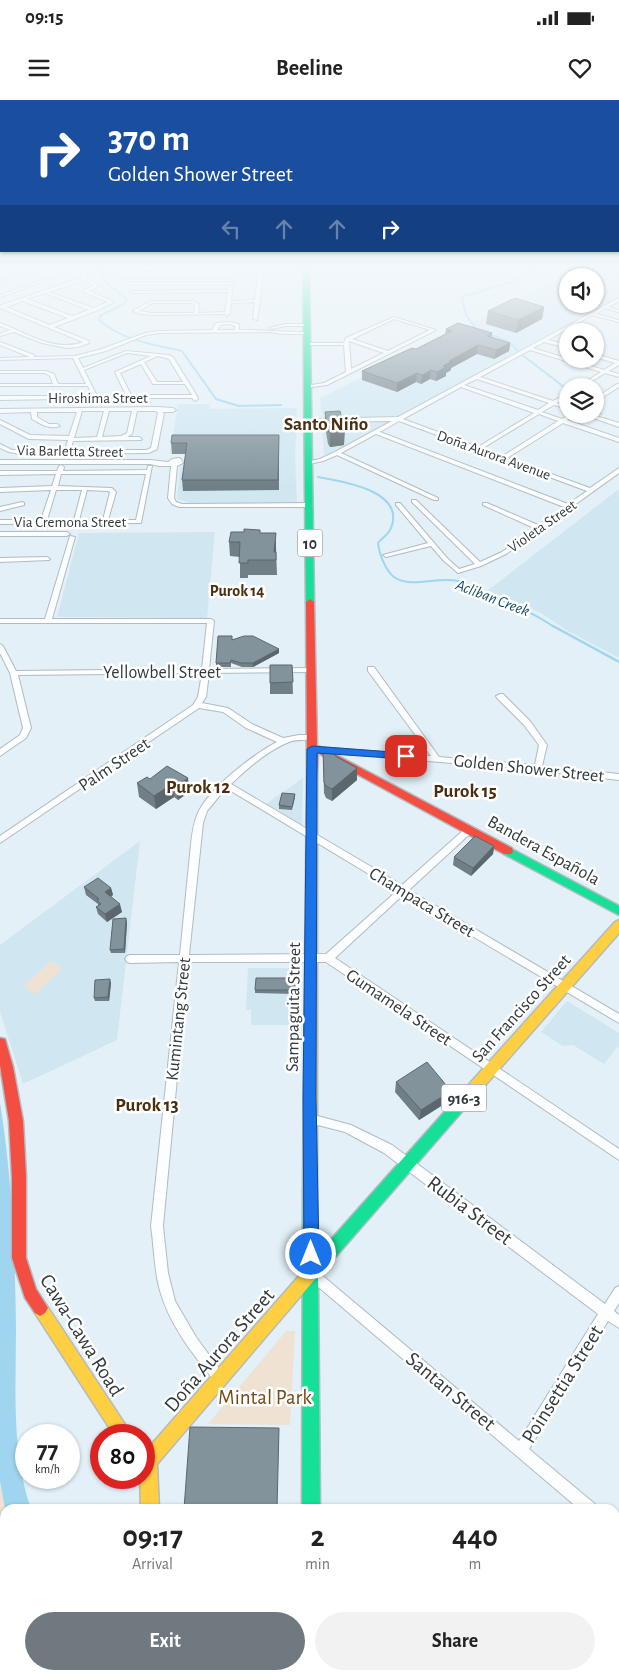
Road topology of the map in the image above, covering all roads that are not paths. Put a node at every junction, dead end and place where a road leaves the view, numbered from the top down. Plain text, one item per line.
1 (40, 340) edge
2 (84, 340) edge
3 (126, 340) edge
4 (306, 340) edge
5 (335, 340) edge
6 (352, 340) edge
7 (415, 340) edge
8 (544, 340) joint
9 (0, 342) edge
10 (347, 342) junction
11 (559, 344) edge
12 (529, 348) junction
13 (389, 353) junction
14 (158, 355) junction
15 (75, 357) junction
16 (37, 358) junction
17 (604, 358) edge
18 (0, 359) edge
19 (142, 362) junction
20 (619, 363) edge
21 (82, 370) junction
22 (0, 372) edge
23 (605, 372) junction
24 (348, 373) junction
25 (619, 376) edge
26 (476, 377) junction
27 (595, 378) edge
28 (187, 383) junction
29 (0, 385) edge
30 (56, 385) junction
31 (89, 385) junction
32 (619, 385) edge
33 (461, 386) junction
34 (307, 387) junction
35 (604, 394) edge
36 (0, 398) edge
37 (96, 398) junction
38 (130, 398) junction
39 (559, 399) edge
40 (553, 403) junction
41 (559, 405) edge
42 (80, 410) junction
43 (107, 410) junction
44 (135, 410) junction
45 (158, 410) junction
46 (173, 410) dead end
47 (34, 411) junction
48 (538, 412) junction
49 (1, 413) edge
50 (398, 419) junction
51 (308, 420) junction
52 (559, 420) edge
53 (604, 420) edge
54 (0, 422) edge
55 (559, 423) edge
56 (568, 423) edge
57 (619, 425) edge
58 (57, 426) dead end
59 (376, 432) junction
60 (70, 439) junction
61 (99, 439) junction
62 (118, 439) junction
63 (139, 439) dead end
64 (619, 440) edge
65 (0, 446) edge
66 (478, 449) junction
67 (67, 451) junction
68 (144, 452) junction
69 (163, 452) dead end
70 (337, 453) junction
71 (503, 458) junction
72 (0, 462) edge
73 (309, 462) junction
74 (63, 463) junction
75 (150, 467) junction
76 (619, 470) edge
77 (60, 472) junction
78 (0, 473) edge
79 (54, 488) junction
80 (85, 488) junction
81 (0, 490) edge
82 (590, 490) junction
83 (436, 500) dead end
84 (414, 501) dead end
85 (22, 504) dead end
86 (398, 504) dead end
87 (485, 504) dead end
88 (310, 505) junction
89 (569, 507) junction
90 (0, 508) edge
91 (0, 522) edge
92 (43, 522) junction
93 (76, 522) junction
94 (105, 522) junction
95 (539, 528) junction
96 (0, 534) edge
97 (70, 535) joint
98 (432, 544) junction
99 (386, 555) dead end
100 (47, 559) dead end
101 (0, 560) edge
102 (479, 565) junction
103 (48, 620) junction
104 (0, 621) edge
105 (0, 646) edge
106 (371, 669) dead end
107 (311, 670) junction
108 (205, 672) junction
109 (14, 673) junction
110 (500, 696) dead end
111 (198, 705) junction
112 (282, 741) junction
113 (315, 745) junction
114 (0, 753) edge
115 (437, 758) junction
116 (538, 768) junction
117 (619, 777) edge
118 (225, 784) junction
119 (470, 829) junction
120 (312, 836) junction
121 (0, 840) edge
122 (403, 890) junction
123 (619, 911) edge
124 (619, 926) edge
125 (328, 958) junction
126 (130, 959) dead end
127 (184, 959) junction
128 (312, 959) junction
129 (564, 986) junction
130 (619, 1019) edge
131 (0, 1043) edge
132 (491, 1069) junction
133 (310, 1119) junction
134 (619, 1155) edge
135 (407, 1163) junction
136 (311, 1273) junction
137 (619, 1292) edge
138 (606, 1312) junction
139 (619, 1322) edge
140 (219, 1378) junction
141 (117, 1424) edge
142 (155, 1449) edge
143 (521, 1450) junction
144 (148, 1489) edge
145 (150, 1504) edge
146 (311, 1504) edge
147 (584, 1504) edge

1 - 2 street
3 - 15 street
4 - 34 main road, 10
5 - 10 street
6 - 10 street
7 - 13 street
8 - 11 street
8 - 12 street
9 - 16 street
10 - 13 street
10 - 24 street
12 - 23 street
12 - 26 street
13 - 24 street
14 - 19 street
14 - 21 street
14 - 28 street
15 - 16 street
15 - 21 street
16 - 18 street
17 - 20 street
19 - 28 street
19 - 38 street
20 - 23 street
21 - 31 street
22 - 30 street
23 - 25 street
23 - 27 street
24 - 34 street
26 - 33 street
26 - 40 street
28 - 38 street, Hiroshima Street
29 - 30 street
30 - 31 street
31 - 37 street
32 - 35 street
33 - 48 street
33 - 50 street
34 - 51 main road, 10
36 - 37 street, Hiroshima Street
37 - 38 street, Hiroshima Street
39 - 40 street
40 - 41 street
40 - 48 street
42 - 43 street
42 - 47 street
42 - 60 street
43 - 44 street
43 - 61 street
44 - 45 street
44 - 62 street
45 - 46 street
45 - 68 street
47 - 49 street
47 - 58 street
48 - 52 street
48 - 66 street
50 - 51 street
50 - 59 street
50 - 66 street, Doña Aurora Avenue
51 - 73 main road, 10
53 - 57 street
54 - 60 street
55 - 71 street
56 - 64 street
59 - 70 street
59 - 89 street
60 - 61 street
60 - 67 street
61 - 62 street
62 - 63 street
65 - 67 street, Via Barletta Street
66 - 71 street, Doña Aurora Avenue
67 - 68 street, Via Barletta Street
67 - 74 street
68 - 69 street, Via Barletta Street
70 - 73 street
70 - 83 street
71 - 82 street, Doña Aurora Avenue
72 - 74 street
73 - 88 main road, 10
74 - 75 street
74 - 77 street
75 - 77 street
75 - 88 street
75 - 94 street, Via Cremona Street
76 - 82 street, Violeta Street
77 - 78 street
77 - 79 street
79 - 80 street
79 - 81 street
79 - 92 street
80 - 93 street
80 - 94 street
82 - 89 street, Violeta Street
84 - 102 street
85 - 90 street
86 - 98 street
87 - 95 street
88 - 107 main road, Sampaguita Street / 10
89 - 95 street, Violeta Street
91 - 92 street, Via Cremona Street
92 - 93 street, Via Cremona Street
93 - 94 street, Via Cremona Street
95 - 102 street, Violeta Street
96 - 97 street
97 - 103 street
98 - 99 street
98 - 102 street, Violeta Street
100 - 101 street
103 - 104 street
103 - 108 street
105 - 109 street
106 - 115 street
107 - 108 street, Yellowbell Street
107 - 113 main road, Sampaguita Street / 10
108 - 109 street, Yellowbell Street
108 - 111 street
109 - 114 street
110 - 116 street
111 - 112 street
111 - 121 street, Palm Street
112 - 113 street, Kumintang Street
112 - 118 street, Kumintang Street
113 - 115 street, Golden Shower Street
113 - 119 main road, Bandera Española
113 - 120 main road, Sampaguita Street / 10
115 - 116 street, Golden Shower Street
116 - 117 street, Golden Shower Street
118 - 120 street, Champaca Street
118 - 127 street, Kumintang Street
119 - 122 street
119 - 123 main road, Bandera Española
120 - 122 street, Champaca Street
120 - 128 main road, Sampaguita Street / 10
122 - 125 street
122 - 129 street, Champaca Street
124 - 129 main road, San Francisco Street / 916-3
125 - 128 street
125 - 132 street, Gumamela Street
126 - 127 street
127 - 128 street
127 - 140 street, Kumintang Street
128 - 133 main road, Sampaguita Street / 10
129 - 130 street, Champaca Street
129 - 132 main road, San Francisco Street / 916-3
131 - 141 main road, Cawa-Cawa Road
132 - 134 street, Gumamela Street
132 - 135 main road, San Francisco Street / 916-3
133 - 135 street, Rubia Street
133 - 136 main road, Sampaguita Street / 10
135 - 136 main road, San Francisco Street / 916-3
135 - 138 street, Rubia Street
136 - 140 main road, Doña Aurora Street
136 - 143 street, Santan Street
136 - 146 main road, Sampaguita Street / 10
137 - 138 street, Poinsettia Street
138 - 139 street, Rubia Street
138 - 143 street, Poinsettia Street
140 - 142 main road, Doña Aurora Street
143 - 147 street, Santan Street
144 - 145 main road, Doña Aurora Street

